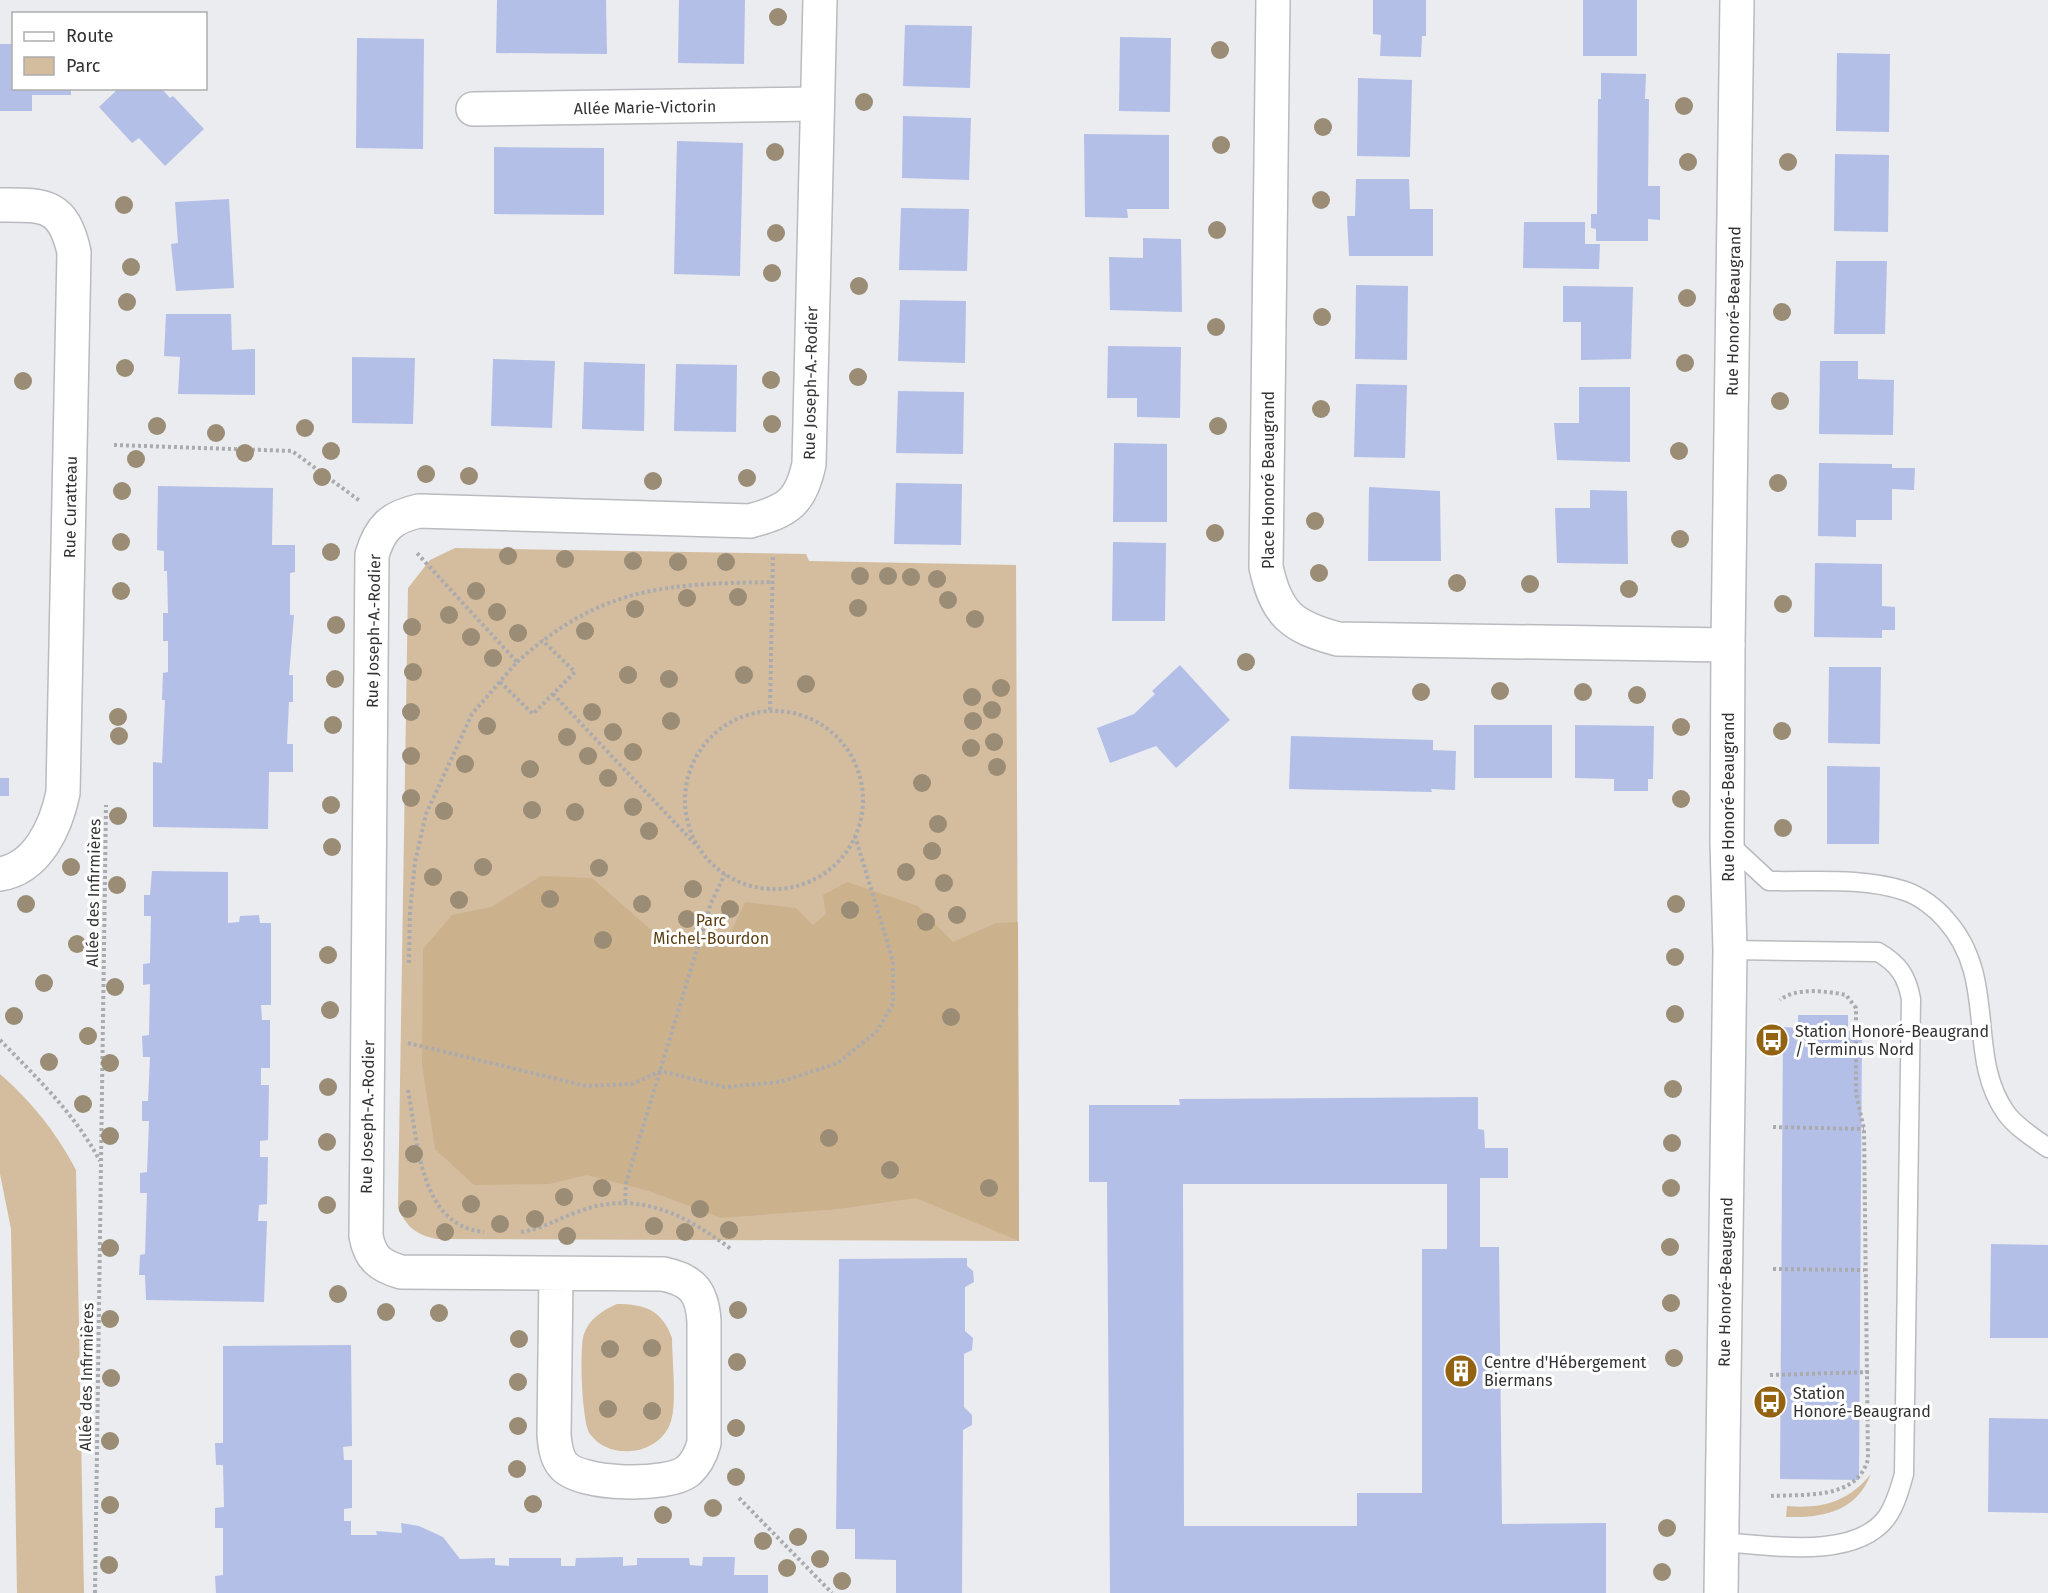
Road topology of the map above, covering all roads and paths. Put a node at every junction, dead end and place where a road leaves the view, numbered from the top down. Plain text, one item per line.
1 (820, 0) edge
2 (1273, 0) edge
3 (1737, 0) edge
4 (816, 104) junction
5 (473, 109) dead end
6 (0, 205) edge
7 (114, 445) dead end
8 (772, 515) junction
9 (388, 522) junction
10 (773, 582) junction
11 (542, 640) junction
12 (1728, 645) junction
13 (517, 662) junction
14 (500, 682) junction
15 (553, 694) junction
16 (770, 710) junction
17 (106, 805) dead end
18 (855, 836) junction
19 (1727, 842) junction
20 (697, 847) junction
21 (0, 874) edge
22 (725, 874) junction
23 (1730, 950) junction
24 (409, 966) dead end
25 (1780, 1000) dead end
26 (408, 1032) dead end
27 (0, 1040) edge
28 (408, 1043) junction
29 (408, 1055) dead end
30 (661, 1071) junction
31 (407, 1089) dead end
32 (1773, 1127) dead end
33 (1864, 1129) junction
34 (2048, 1148) edge
35 (101, 1162) junction
36 (625, 1202) junction
37 (488, 1233) dead end
38 (517, 1233) dead end
39 (731, 1249) dead end
40 (1773, 1269) dead end
41 (1864, 1270) junction
42 (556, 1274) junction
43 (1869, 1372) junction
44 (1770, 1375) dead end
45 (1771, 1496) dead end
46 (739, 1498) dead end
47 (1721, 1542) junction
48 (95, 1593) edge
49 (832, 1593) edge
50 (1721, 1593) edge

1 - 4 street, Rue Joseph-A.-Rodier
2 - 12 street, Place Honoré Beaugrand
3 - 12 street, Rue Honoré-Beaugrand
4 - 5 street, Allée Marie-Victorin
4 - 8 street, Rue Joseph-A.-Rodier
6 - 21 street, Rue Curatteau
7 - 9 path
8 - 9 street, Rue Joseph-A.-Rodier
8 - 10 path
9 - 13 path
9 - 42 street, Rue Joseph-A.-Rodier
10 - 11 path
10 - 16 path
11 - 13 path
11 - 15 path
12 - 19 street, Rue Honoré-Beaugrand
13 - 14 path
14 - 15 path
14 - 24 path
15 - 20 path
16 - 18 path
16 - 20 path
17 - 35 path, Allée des Infirmières
18 - 22 path
18 - 30 path
19 - 23 street, Rue Honoré-Beaugrand
19 - 34 lane
20 - 22 path
22 - 30 path
23 - 47 street, Rue Honoré-Beaugrand
23 - 47 lane
25 - 33 path
26 - 28 path
27 - 35 path, Allée des Infirmières
28 - 29 path
28 - 30 path
30 - 36 path
31 - 37 path
32 - 33 path
33 - 41 path
35 - 48 path, Allée des Infirmières
36 - 38 path
36 - 39 path
40 - 41 path
41 - 43 path
42 - 42 street, Rue Joseph-A.-Rodier
43 - 44 path
43 - 45 path
46 - 49 path
47 - 50 street, Rue Honoré-Beaugrand

